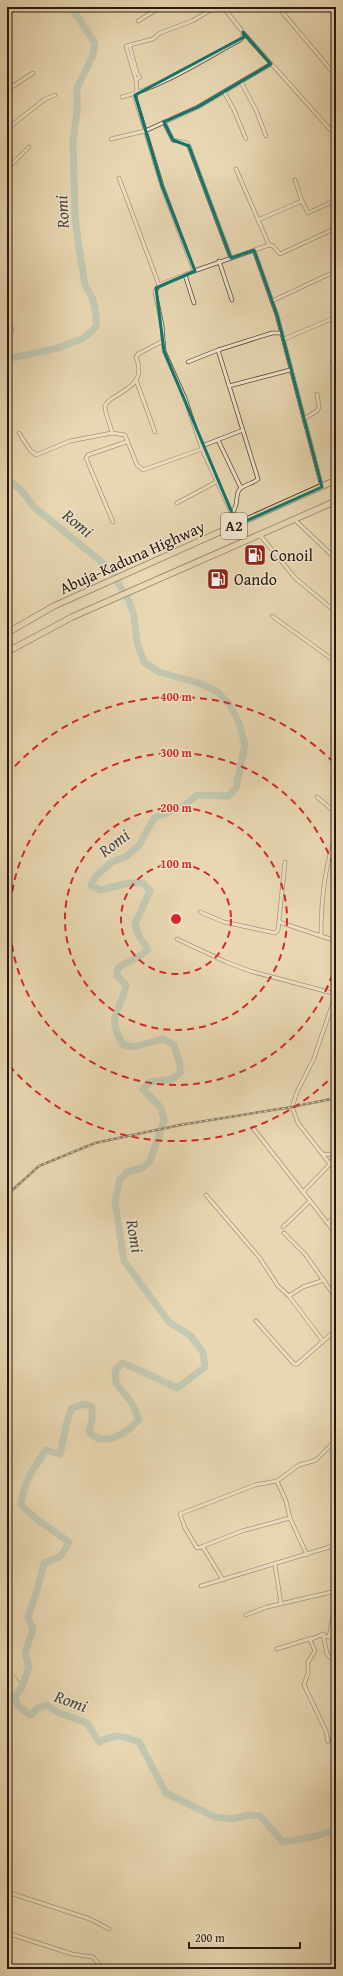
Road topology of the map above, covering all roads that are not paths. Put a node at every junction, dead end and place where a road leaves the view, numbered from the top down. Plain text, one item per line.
1 (161, 7) edge
2 (216, 7) edge
3 (223, 7) edge
4 (278, 7) edge
5 (327, 7) edge
6 (336, 18) edge
7 (138, 21) dead end
8 (243, 32) junction
9 (271, 64) junction
10 (33, 73) dead end
11 (336, 76) edge
12 (241, 82) junction
13 (7, 90) edge
14 (224, 92) junction
15 (137, 93) junction
16 (55, 95) dead end
17 (122, 98) dead end
18 (164, 122) junction
19 (7, 128) edge
20 (145, 131) junction
21 (266, 136) dead end
22 (336, 136) edge
23 (111, 140) dead end
24 (246, 140) dead end
25 (29, 147) dead end
26 (7, 169) edge
27 (236, 169) dead end
28 (119, 178) dead end
29 (295, 180) dead end
30 (336, 200) edge
31 (302, 201) junction
32 (258, 220) junction
33 (336, 228) edge
34 (269, 245) junction
35 (254, 250) junction
36 (231, 258) junction
37 (219, 261) junction
38 (195, 269) junction
39 (336, 271) edge
40 (184, 275) junction
41 (159, 285) junction
42 (232, 300) dead end
43 (272, 301) junction
44 (194, 303) dead end
45 (336, 317) edge
46 (7, 324) edge
47 (12, 329) dead end
48 (282, 333) junction
49 (284, 339) junction
50 (163, 341) junction
51 (218, 350) junction
52 (336, 359) edge
53 (332, 361) dead end
54 (188, 362) dead end
55 (290, 370) junction
56 (136, 380) junction
57 (229, 386) junction
58 (317, 394) dead end
59 (105, 406) junction
60 (99, 408) dead end
61 (304, 419) junction
62 (243, 430) junction
63 (155, 432) dead end
64 (19, 433) dead end
65 (112, 433) junction
66 (218, 440) junction
67 (126, 442) junction
68 (202, 448) junction
69 (336, 480) edge
70 (218, 481) junction
71 (322, 487) junction
72 (241, 488) junction
73 (336, 501) edge
74 (177, 504) dead end
75 (232, 513) junction
76 (295, 520) junction
77 (113, 522) dead end
78 (237, 525) junction
79 (260, 535) junction
80 (336, 559) edge
81 (336, 612) edge
82 (272, 616) dead end
83 (7, 632) edge
84 (7, 652) edge
85 (336, 662) edge
86 (317, 797) dead end
87 (336, 813) edge
88 (336, 836) edge
89 (285, 862) dead end
90 (200, 912) dead end
91 (278, 922) junction
92 (321, 936) junction
93 (177, 939) dead end
94 (336, 941) edge
95 (336, 994) edge
96 (253, 1128) dead end
97 (323, 1154) junction
98 (336, 1154) edge
99 (330, 1164) junction
100 (303, 1192) junction
101 (206, 1195) dead end
102 (310, 1201) junction
103 (336, 1215) edge
104 (328, 1223) junction
105 (283, 1227) dead end
106 (284, 1233) dead end
107 (336, 1234) edge
108 (324, 1280) junction
109 (289, 1296) junction
110 (336, 1298) edge
111 (256, 1321) dead end
112 (336, 1330) edge
113 (323, 1341) junction
114 (336, 1440) edge
115 (277, 1481) junction
116 (290, 1518) junction
117 (336, 1545) edge
118 (197, 1548) junction
119 (307, 1555) junction
120 (275, 1565) junction
121 (223, 1580) junction
122 (202, 1586) dead end
123 (336, 1591) edge
124 (336, 1599) edge
125 (281, 1604) junction
126 (246, 1615) dead end
127 (323, 1634) junction
128 (336, 1634) edge
129 (329, 1637) junction
130 (277, 1649) dead end
131 (336, 1664) edge
132 (328, 1742) dead end
133 (7, 1878) edge
134 (7, 1892) edge
135 (109, 1928) dead end
136 (7, 1932) edge
137 (103, 1969) edge

1 - 7 street
2 - 15 street
3 - 8 street
4 - 11 street
5 - 6 street
8 - 9 street
8 - 15 street
9 - 12 street
9 - 22 street
10 - 13 street
12 - 14 street
12 - 21 street
14 - 18 street
14 - 24 street
15 - 17 street
15 - 20 street
16 - 19 street
18 - 20 street
18 - 36 street
20 - 23 street
20 - 38 street
25 - 26 street
27 - 32 street
28 - 41 street
29 - 31 street
30 - 31 street
31 - 32 street
32 - 34 street
33 - 34 street
34 - 35 street
35 - 36 street
35 - 43 street
36 - 37 street
37 - 38 street
37 - 42 street
38 - 40 street
39 - 43 street
40 - 41 street
40 - 44 street
41 - 50 street
43 - 48 street
45 - 49 street
46 - 47 street
48 - 49 street
48 - 51 street
49 - 55 street
50 - 56 street
50 - 68 street
51 - 54 street
51 - 57 street
52 - 53 street
55 - 57 street
55 - 61 street
56 - 59 street
56 - 63 street
57 - 62 street
58 - 61 street
59 - 60 street
59 - 65 street
61 - 71 street
62 - 66 street
62 - 72 street
64 - 65 street
65 - 67 street
66 - 68 street
66 - 72 street
67 - 68 street
67 - 77 street
68 - 70 street
69 - 71 highway, Abuja-Kaduna Highway / A2
70 - 74 street
70 - 75 street
71 - 78 highway, Abuja-Kaduna Highway / A2
72 - 75 street
73 - 76 highway, Abuja-Kaduna Highway / A2
75 - 78 street
76 - 79 highway, Abuja-Kaduna Highway / A2
76 - 80 street
78 - 83 highway, Abuja-Kaduna Highway / A2
79 - 81 street
79 - 84 highway, Abuja-Kaduna Highway / A2
82 - 85 street
86 - 87 street
88 - 92 street
89 - 91 street
90 - 91 street
91 - 92 street
92 - 94 street
93 - 95 street
95 - 97 street
96 - 100 street
97 - 98 street
97 - 99 street
98 - 99 street
99 - 100 street
100 - 102 street
101 - 109 street
102 - 104 street
102 - 105 street
103 - 104 street
104 - 107 street
106 - 108 street
108 - 109 street
108 - 110 street
109 - 113 street
111 - 113 street
112 - 113 street
114 - 115 street
115 - 116 street
115 - 118 street
116 - 118 street
116 - 119 street
117 - 119 street
118 - 121 street
119 - 120 street
120 - 121 street
120 - 125 street
121 - 122 street
123 - 125 street
124 - 129 street
125 - 126 street
127 - 129 street
127 - 130 street
127 - 131 street
127 - 132 street
128 - 129 street
133 - 134 street
134 - 135 street
136 - 137 street

